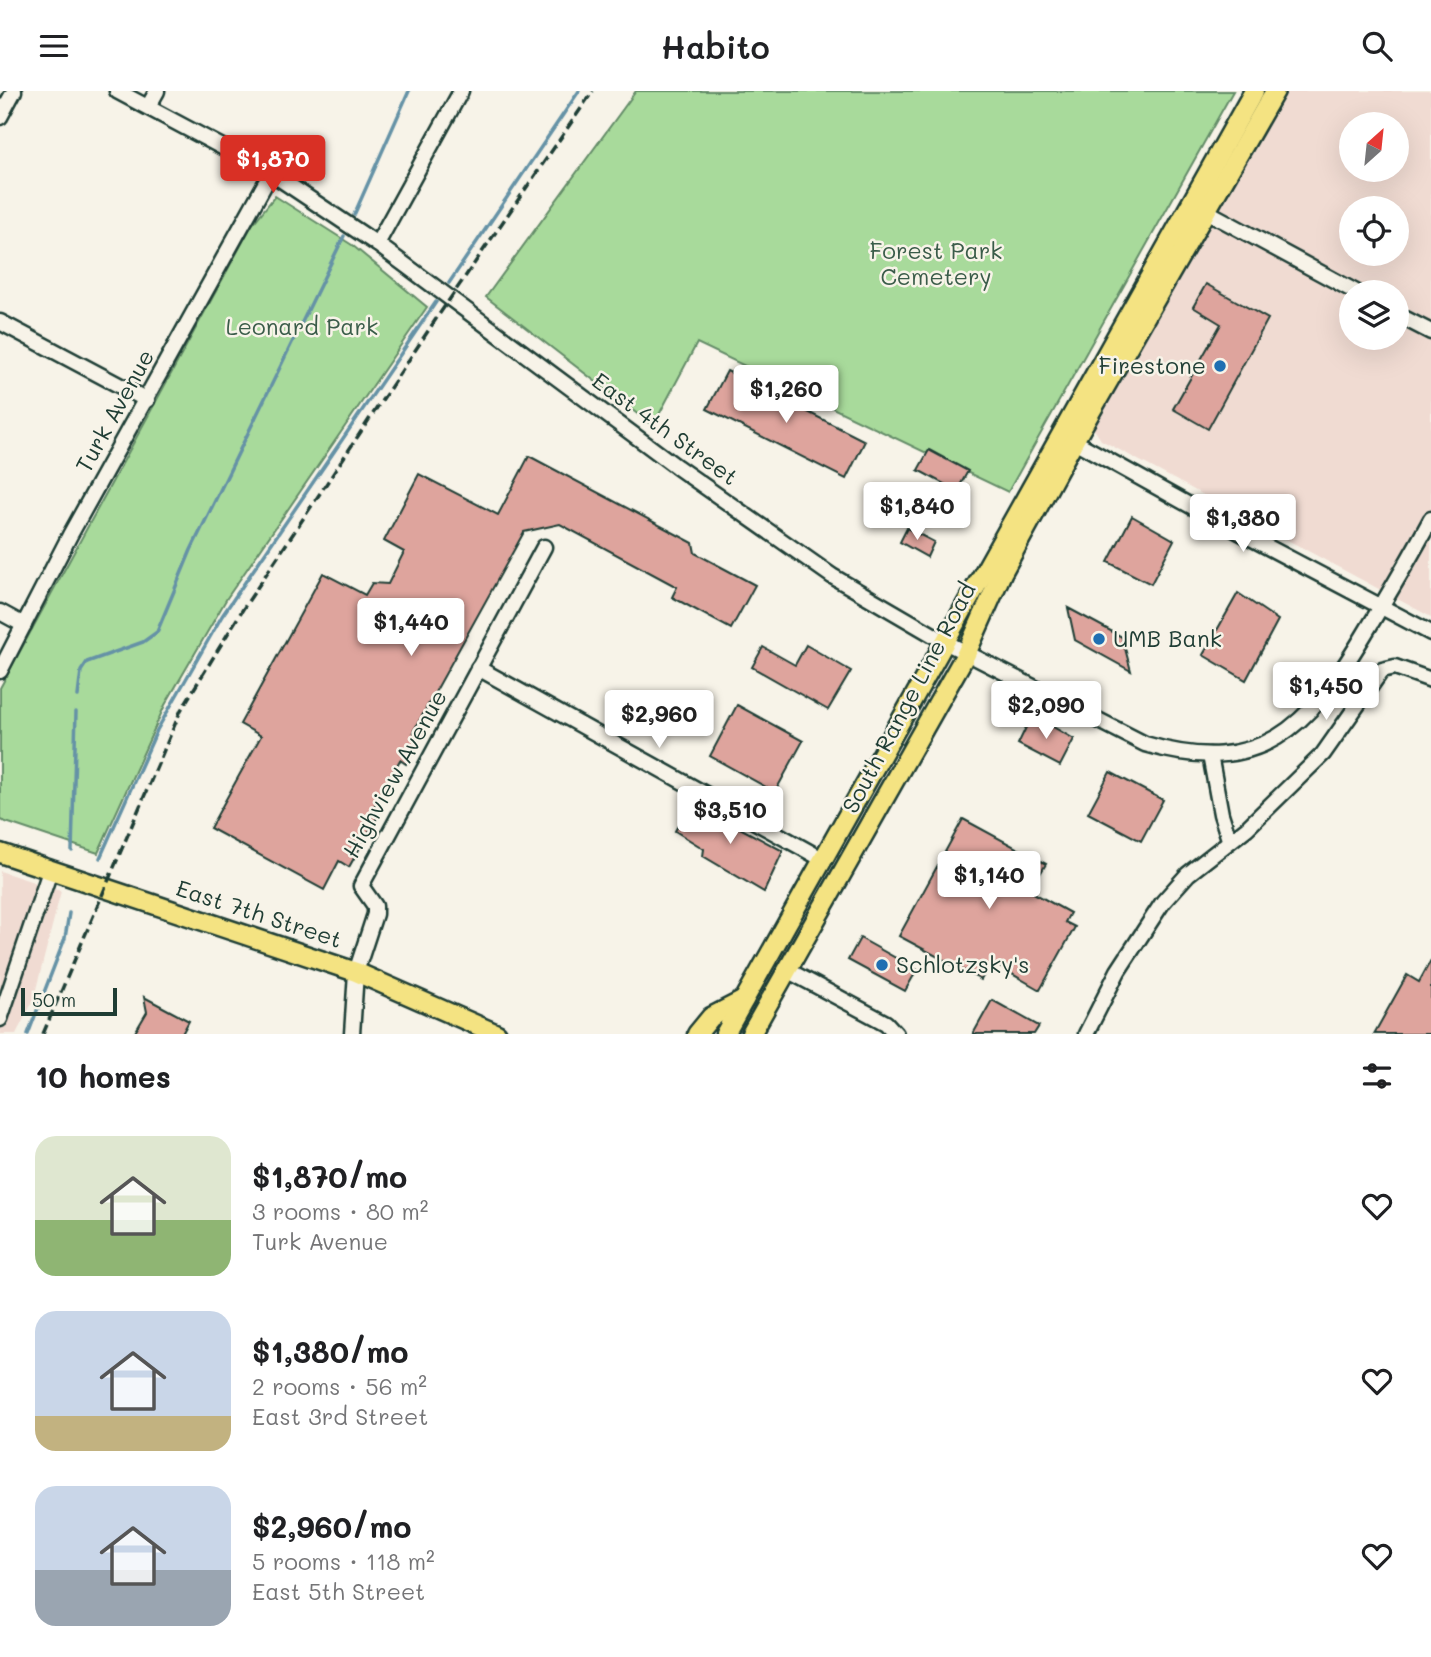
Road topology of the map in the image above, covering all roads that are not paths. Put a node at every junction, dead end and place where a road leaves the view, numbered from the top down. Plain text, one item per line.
1 (15, 91) edge
2 (117, 91) edge
3 (157, 91) edge
4 (461, 91) edge
5 (1254, 91) edge
6 (1275, 91) edge
7 (148, 107) junction
8 (0, 117) edge
9 (271, 173) junction
10 (1206, 211) junction
11 (377, 244) junction
12 (1339, 283) edge
13 (1409, 321) edge
14 (0, 322) edge
15 (1431, 332) edge
16 (147, 400) junction
17 (1074, 441) junction
18 (1431, 519) edge
19 (544, 547) dead end
20 (1381, 607) junction
21 (0, 612) edge
22 (24, 625) junction
23 (1431, 633) edge
24 (947, 643) junction
25 (966, 654) junction
26 (478, 668) junction
27 (0, 671) edge
28 (1431, 680) edge
29 (1210, 755) junction
30 (1229, 839) junction
31 (0, 853) edge
32 (824, 860) junction
33 (50, 871) junction
34 (787, 970) junction
35 (356, 972) junction
36 (744, 1000) junction
37 (0, 1019) edge
38 (352, 1034) edge
39 (497, 1034) edge
40 (697, 1034) edge
41 (725, 1034) edge
42 (751, 1034) edge
43 (896, 1034) edge
44 (1086, 1034) edge

1 - 8 street
2 - 7 street, East 4th Street
3 - 7 street
4 - 11 street
5 - 24 main road, South Range Line Road
6 - 10 main road, South Range Line Road
7 - 9 street, East 4th Street
9 - 11 street, East 4th Street
9 - 16 street, Turk Avenue
10 - 12 street
10 - 17 main road, South Range Line Road
11 - 24 street, East 4th Street
13 - 15 street
14 - 16 street
16 - 22 street, Turk Avenue
17 - 20 street
17 - 25 main road, South Range Line Road
18 - 20 street, East 4th Street
19 - 26 street, Highview Avenue
20 - 23 street
20 - 29 street, East 4th Street
21 - 22 street
22 - 27 street, Turk Avenue
24 - 25 street, East 4th Street
24 - 32 main road, South Range Line Road
25 - 29 street, East 4th Street
25 - 34 main road, South Range Line Road
26 - 32 street
26 - 35 street, Highview Avenue
28 - 30 street
29 - 30 street
30 - 44 street
31 - 33 main road, East 7th Street
32 - 36 main road, South Range Line Road
33 - 35 main road, East 7th Street
33 - 37 street
34 - 42 main road, South Range Line Road
34 - 43 street
35 - 38 street, Highview Avenue
35 - 39 main road, East 7th Street
36 - 40 main road
36 - 41 main road, South Range Line Road

